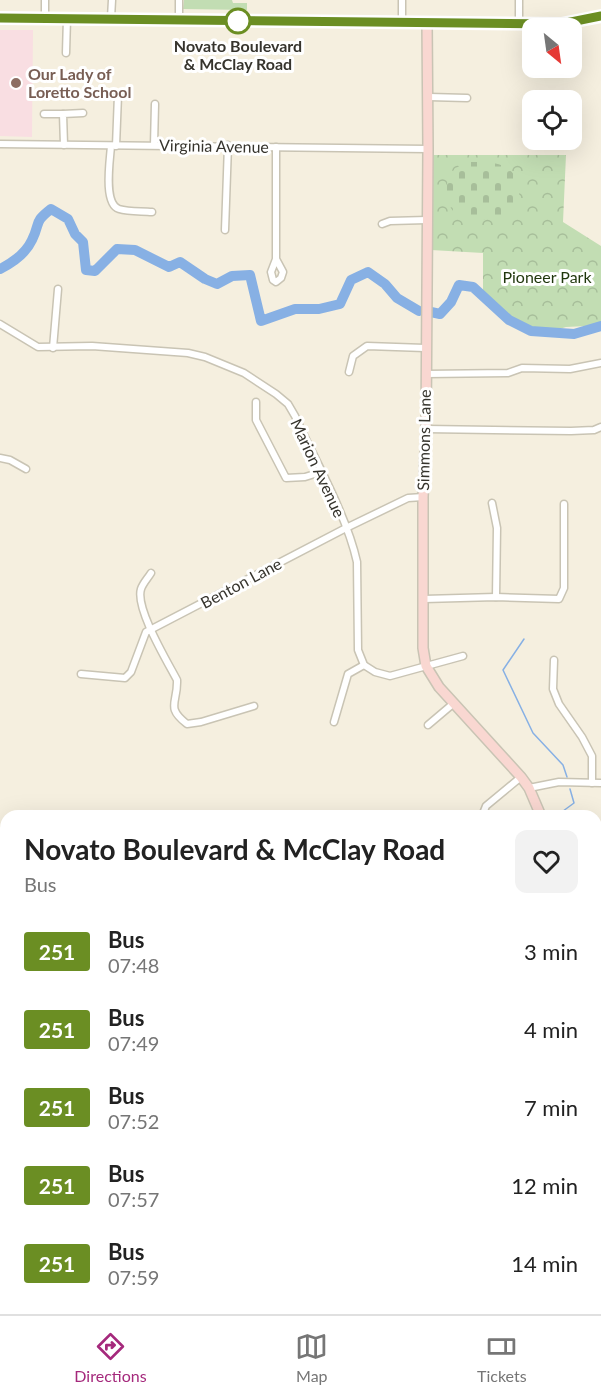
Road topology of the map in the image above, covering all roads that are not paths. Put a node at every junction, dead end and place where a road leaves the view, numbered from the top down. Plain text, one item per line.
1 (45, 0) edge
2 (112, 0) edge
3 (179, 0) edge
4 (402, 0) edge
5 (519, 0) edge
6 (601, 16) edge
7 (0, 18) edge
8 (45, 18) junction
9 (67, 18) junction
10 (111, 18) junction
11 (179, 20) junction
12 (402, 22) junction
13 (427, 22) junction
14 (519, 23) junction
15 (66, 53) dead end
16 (118, 95) dead end
17 (429, 98) junction
18 (466, 98) dead end
19 (155, 104) dead end
20 (83, 113) dead end
21 (44, 114) dead end
22 (63, 114) junction
23 (0, 144) edge
24 (64, 145) junction
25 (228, 145) junction
26 (114, 146) junction
27 (154, 146) junction
28 (276, 147) junction
29 (428, 148) junction
30 (152, 212) dead end
31 (427, 220) junction
32 (381, 224) dead end
33 (225, 230) dead end
34 (276, 259) dead end
35 (58, 289) dead end
36 (0, 324) edge
37 (53, 348) junction
38 (425, 348) junction
39 (601, 363) edge
40 (350, 372) dead end
41 (426, 374) junction
42 (256, 402) dead end
43 (601, 427) edge
44 (426, 429) junction
45 (0, 458) edge
46 (26, 469) dead end
47 (321, 472) junction
48 (423, 496) junction
49 (492, 503) dead end
50 (564, 504) dead end
51 (346, 528) junction
52 (151, 573) dead end
53 (496, 597) junction
54 (423, 599) junction
55 (152, 629) junction
56 (463, 656) dead end
57 (554, 660) dead end
58 (364, 665) junction
59 (426, 666) junction
60 (81, 674) dead end
61 (454, 704) junction
62 (254, 706) dead end
63 (334, 722) dead end
64 (428, 725) dead end
65 (521, 777) junction
66 (592, 783) junction
67 (601, 783) edge
68 (529, 788) junction
69 (484, 810) edge
70 (538, 810) edge

1 - 8 street
2 - 10 street
3 - 11 street
4 - 12 street
5 - 14 street
6 - 14 street
7 - 8 street
8 - 9 street
9 - 10 street
9 - 15 street
10 - 11 street
11 - 12 street
12 - 13 street
13 - 14 street
13 - 17 street, Simmons Lane
16 - 26 street
17 - 18 street
17 - 29 street, Simmons Lane
19 - 27 street
20 - 22 street
21 - 22 street
22 - 24 street
23 - 24 street, Virginia Avenue
24 - 26 street, Virginia Avenue
25 - 27 street, Virginia Avenue
25 - 28 street, Virginia Avenue
25 - 33 street
26 - 27 street, Virginia Avenue
26 - 30 street
28 - 29 street, Virginia Avenue
28 - 34 street
29 - 31 street, Simmons Lane
31 - 32 street
31 - 38 street, Simmons Lane
35 - 37 street
36 - 37 street, Marion Avenue
37 - 47 street, Marion Avenue
38 - 40 street
38 - 41 street, Simmons Lane
39 - 41 street
41 - 44 street, Simmons Lane
42 - 47 street
43 - 44 street
44 - 48 street, Simmons Lane
45 - 46 street
47 - 51 street, Marion Avenue
48 - 51 street, Benton Lane
48 - 54 street, Simmons Lane
49 - 53 street
50 - 53 street
51 - 55 street, Benton Lane
51 - 58 street, Marion Avenue
52 - 55 street
53 - 54 street
54 - 59 street, Simmons Lane
55 - 60 street
55 - 62 street
56 - 59 street
57 - 66 street
58 - 59 street
58 - 63 street
59 - 61 street, Simmons Lane
61 - 64 street
61 - 65 street, Simmons Lane
65 - 68 street, Simmons Lane
65 - 69 street
66 - 67 street
66 - 68 street
68 - 70 street, Simmons Lane

